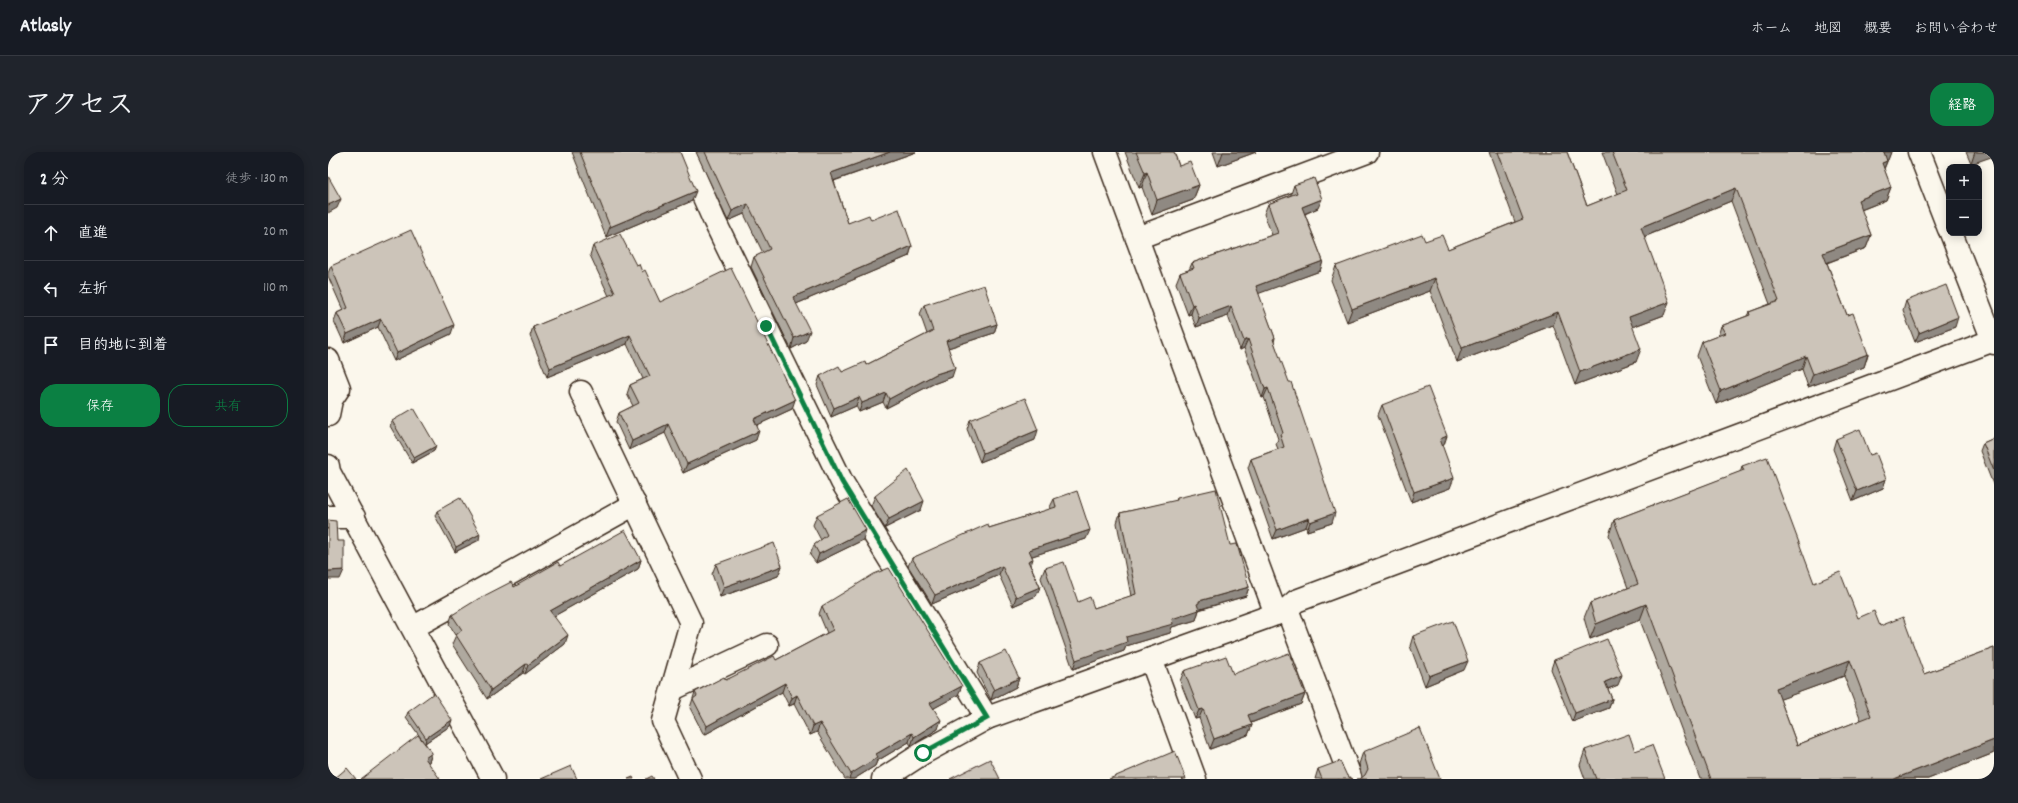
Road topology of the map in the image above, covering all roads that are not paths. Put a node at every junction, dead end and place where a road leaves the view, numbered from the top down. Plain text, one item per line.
1 (684, 152) edge
2 (1105, 152) edge
3 (1367, 152) edge
4 (1919, 152) edge
5 (1946, 221) edge
6 (1952, 236) edge
7 (1137, 238) junction
8 (1994, 341) edge
9 (328, 360) edge
10 (333, 389) edge
11 (581, 392) dead end
12 (328, 415) edge
13 (328, 466) edge
14 (635, 504) junction
15 (328, 517) edge
16 (354, 517) junction
17 (1281, 612) junction
18 (414, 627) junction
19 (767, 645) dead end
20 (1151, 659) junction
21 (673, 689) junction
22 (987, 718) junction
23 (493, 779) edge
24 (690, 779) edge
25 (884, 779) edge
26 (1195, 779) edge
27 (1351, 779) edge

1 - 22 street
2 - 7 street
3 - 7 street
4 - 5 street
6 - 8 street
7 - 17 street
8 - 17 street
9 - 10 street
10 - 12 street
11 - 14 street
13 - 16 street
14 - 18 street
14 - 21 street
15 - 16 street
16 - 18 street
17 - 20 street
17 - 27 street
18 - 23 street
19 - 21 street
20 - 22 street
20 - 26 street
21 - 24 street
22 - 25 street

